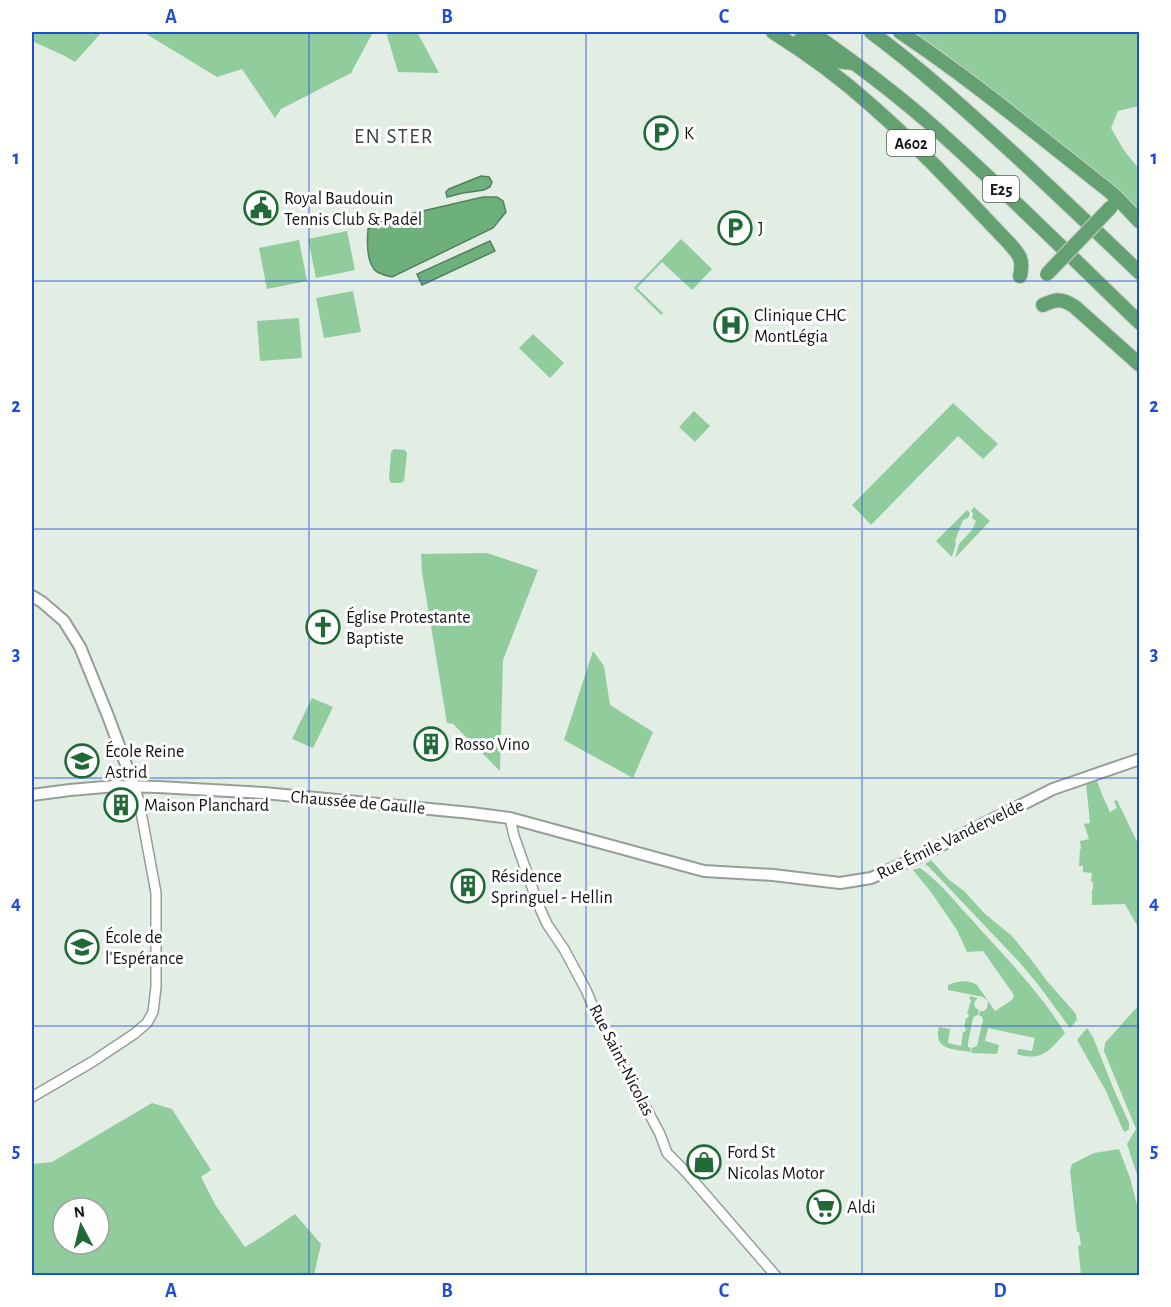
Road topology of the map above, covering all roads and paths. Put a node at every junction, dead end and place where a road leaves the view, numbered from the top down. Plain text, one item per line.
1 (773, 32) edge
2 (784, 32) edge
3 (812, 32) edge
4 (871, 32) edge
5 (900, 32) edge
6 (855, 63) junction
7 (1115, 203) junction
8 (1140, 222) edge
9 (1140, 273) edge
10 (1020, 276) dead end
11 (1044, 278) dead end
12 (1043, 305) dead end
13 (1140, 323) edge
14 (1140, 365) edge
15 (32, 596) edge
16 (1140, 759) edge
17 (134, 786) junction
18 (32, 795) edge
19 (510, 818) junction
20 (32, 1097) edge
21 (776, 1275) edge

1 - 10 highway, A602
2 - 6 highway
3 - 6 highway, E25
4 - 9 highway, E25
5 - 7 highway
6 - 13 highway, E25
7 - 8 highway
7 - 11 highway, bridge
12 - 14 highway
15 - 17 main road
16 - 19 main road, Rue Émile Vandervelde
17 - 18 main road, Chaussée de Gaulle
17 - 19 main road, Chaussée de Gaulle
17 - 20 street
19 - 21 street, Rue Saint-Nicolas

